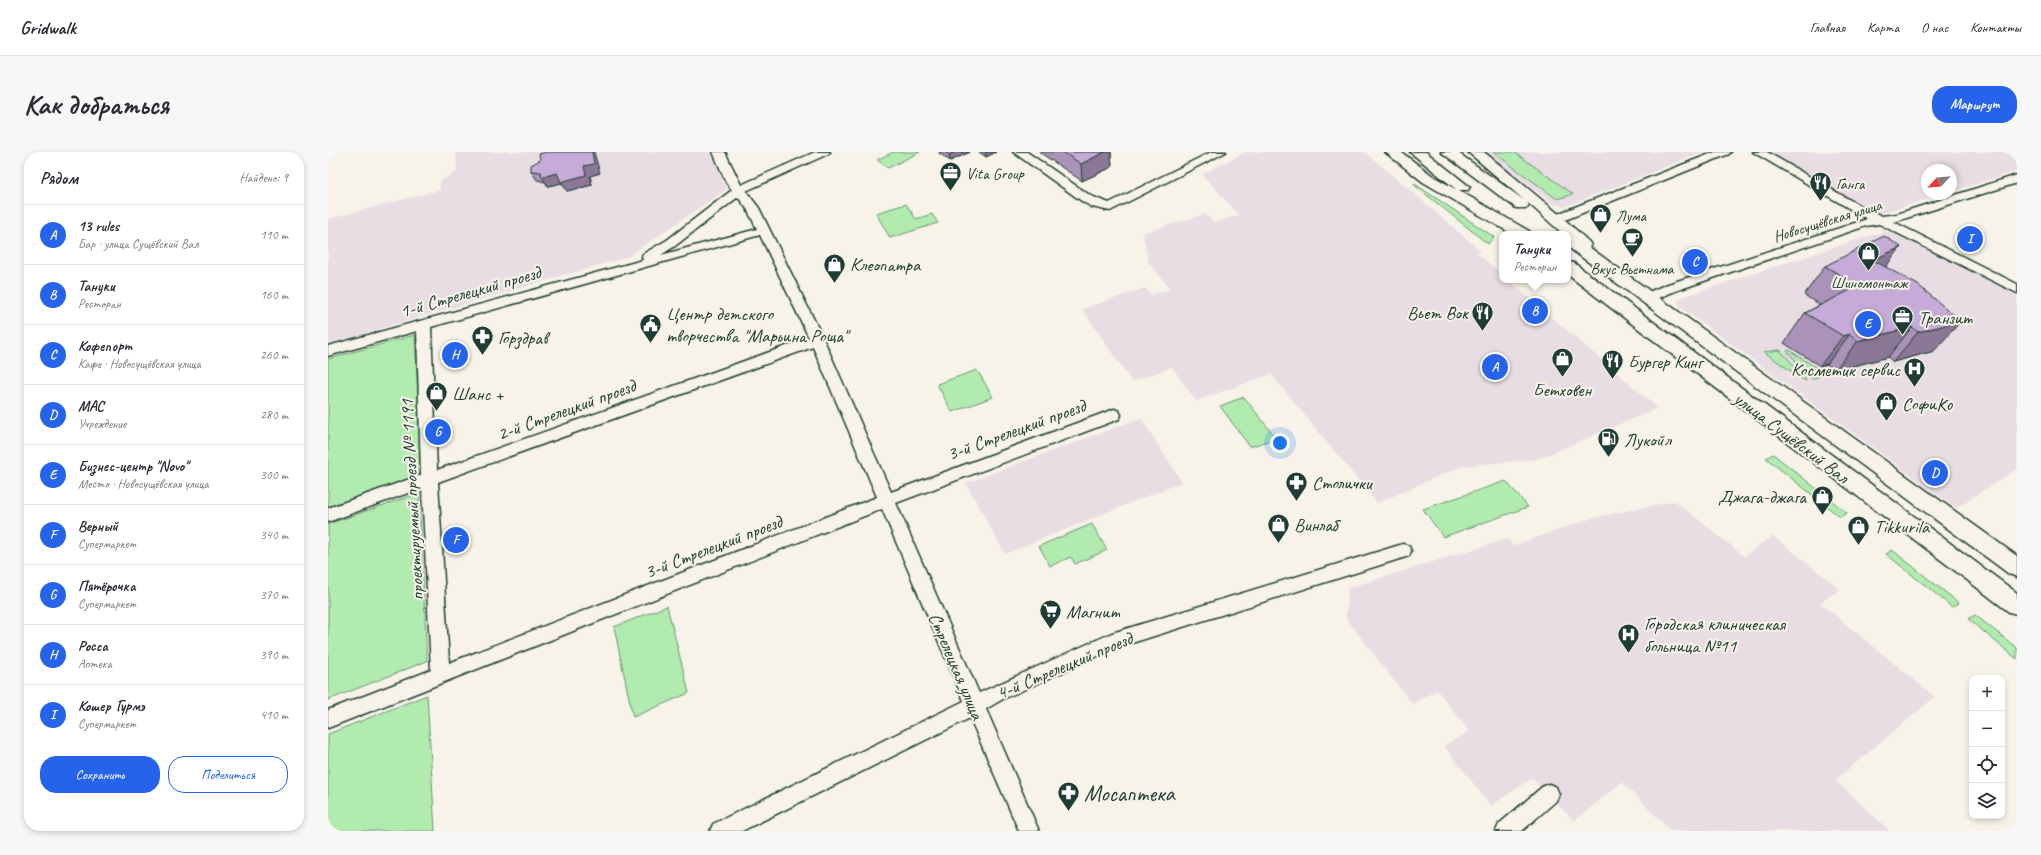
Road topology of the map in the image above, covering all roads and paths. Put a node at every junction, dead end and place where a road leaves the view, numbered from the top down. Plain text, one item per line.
1 (720, 152) edge
2 (824, 152) edge
3 (1019, 152) edge
4 (1220, 152) edge
5 (1392, 152) edge
6 (1417, 152) edge
7 (1448, 152) edge
8 (1475, 152) edge
9 (1725, 152) edge
10 (1759, 152) edge
11 (2017, 179) edge
12 (739, 190) junction
13 (1556, 218) junction
14 (1882, 220) junction
15 (762, 231) junction
16 (1519, 231) edge
17 (1520, 231) edge
18 (1557, 231) edge
19 (1569, 231) edge
20 (1571, 233) edge
21 (1571, 241) edge
22 (1604, 265) junction
23 (622, 268) junction
24 (1571, 269) edge
25 (2017, 289) edge
26 (1647, 298) junction
27 (424, 323) junction
28 (817, 340) junction
29 (328, 351) edge
30 (1114, 415) dead end
31 (429, 479) junction
32 (886, 500) junction
33 (328, 515) edge
34 (1403, 551) dead end
35 (2017, 568) edge
36 (2017, 605) edge
37 (441, 675) junction
38 (973, 705) junction
39 (328, 719) edge
40 (1549, 794) dead end
41 (720, 831) edge
42 (1029, 831) edge
43 (1506, 831) edge

1 - 12 street, Стрелецкая улица
2 - 12 street, 1-й Стрелецкий проезд
3 - 4 street
5 - 16 main road
6 - 17 main road
7 - 18 main road
8 - 13 main road
9 - 13 street
10 - 14 street
11 - 14 street, Новосущёвская улица
12 - 15 street, Стрелецкая улица
12 - 23 street, 1-й Стрелецкий проезд
13 - 19 main road
14 - 25 street
14 - 26 street, Новосущёвская улица
15 - 23 street, 1-й Стрелецкий проезд
15 - 28 street, Стрелецкая улица
20 - 22 main road
21 - 22 main road, улица Сущёвский Вал
22 - 26 main road, улица Сущёвский Вал
23 - 27 street, 1-й Стрелецкий проезд
24 - 36 main road, улица Сущёвский Вал
26 - 35 main road, улица Сущёвский Вал
27 - 29 street, 1-й Стрелецкий проезд
27 - 31 street, проектируемый проезд № 1191
28 - 31 street, 2-й Стрелецкий проезд
28 - 32 street, Стрелецкая улица
30 - 32 street, 3-й Стрелецкий проезд
31 - 33 street, 2-й Стрелецкий проезд
31 - 37 street, проектируемый проезд № 1191
32 - 37 street, 3-й Стрелецкий проезд
32 - 38 street, Стрелецкая улица
34 - 38 street, 4-й Стрелецкий проезд
37 - 39 street, 3-й Стрелецкий проезд
38 - 41 street, 4-й Стрелецкий проезд
38 - 42 street, Стрелецкая улица
40 - 43 street

